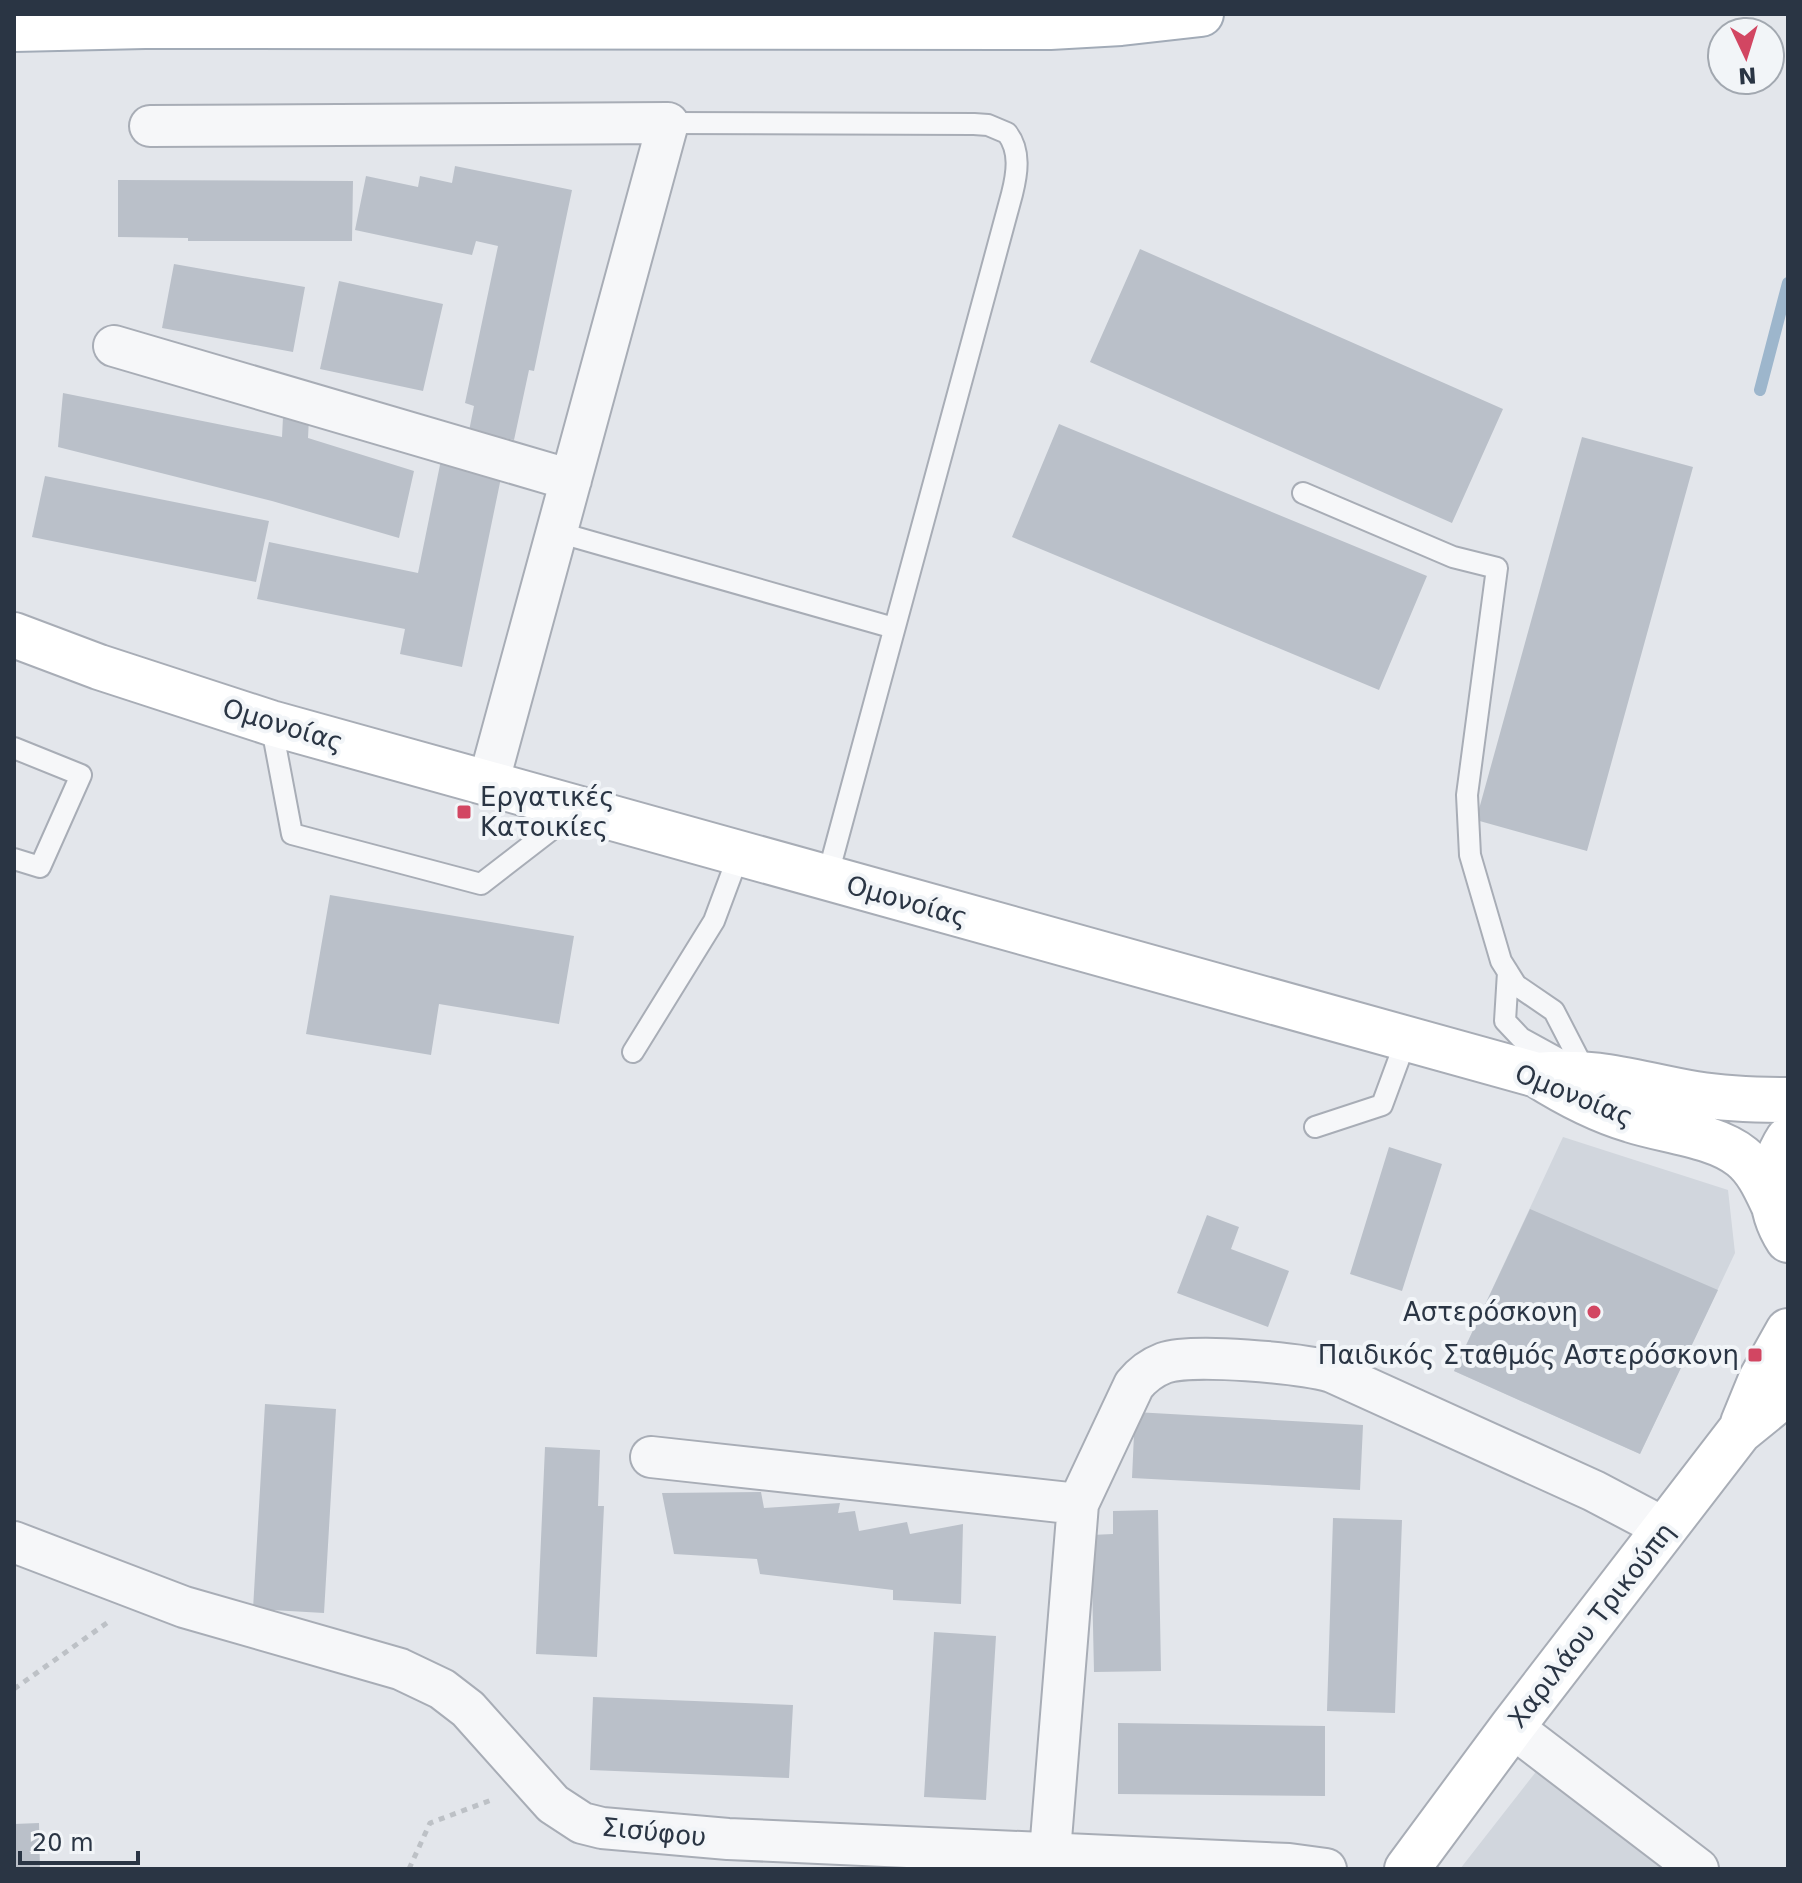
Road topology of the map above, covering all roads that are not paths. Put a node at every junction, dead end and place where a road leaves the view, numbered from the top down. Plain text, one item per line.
1 (1201, 14) edge
2 (14, 29) edge
3 (668, 123) junction
4 (150, 126) dead end
5 (114, 346) dead end
6 (571, 480) junction
7 (1303, 493) dead end
8 (557, 532) junction
9 (894, 628) junction
10 (14, 635) edge
11 (271, 723) junction
12 (14, 748) edge
13 (488, 784) junction
14 (578, 809) junction
15 (739, 854) junction
16 (14, 859) edge
17 (827, 878) junction
18 (1508, 972) junction
19 (1406, 1040) junction
20 (633, 1052) dead end
21 (1586, 1073) junction
22 (1537, 1075) junction
23 (1788, 1100) edge
24 (1315, 1127) dead end
25 (1788, 1139) edge
26 (1783, 1232) edge
27 (1788, 1331) edge
28 (1788, 1392) edge
29 (1739, 1432) junction
30 (651, 1457) dead end
31 (1078, 1504) junction
32 (1666, 1529) junction
33 (14, 1542) edge
34 (1512, 1727) junction
35 (1050, 1852) junction
36 (728, 1854) edge
37 (1326, 1869) edge
38 (1407, 1869) edge
39 (1698, 1869) edge

1 - 2 street
3 - 4 street
3 - 6 street
3 - 9 lane
5 - 6 street
6 - 8 street
7 - 18 lane
8 - 9 lane
8 - 13 street
9 - 17 lane
10 - 11 street, Ομονοίας
11 - 13 street, Ομονοίας
11 - 14 lane
12 - 16 lane
13 - 14 street, Ομονοίας
14 - 15 street, Ομονοίας
15 - 17 street, Ομονοίας
15 - 20 lane
17 - 19 street, Ομονοίας
18 - 21 lane
18 - 21 lane
19 - 22 street, Ομονοίας
19 - 24 lane
21 - 22 street
21 - 23 street
22 - 26 street, Ομονοίας
25 - 26 street
27 - 29 street
28 - 29 street, Χαριλάου Τρικούπη
29 - 32 street, Χαριλάου Τρικούπη
30 - 31 street
31 - 32 street
31 - 35 street
32 - 34 street, Χαριλάου Τρικούπη
33 - 36 street, Σισύφου
34 - 38 street, Χαριλάου Τρικούπη
34 - 39 street
35 - 36 street, Σισύφου
35 - 37 street, Σισύφου

